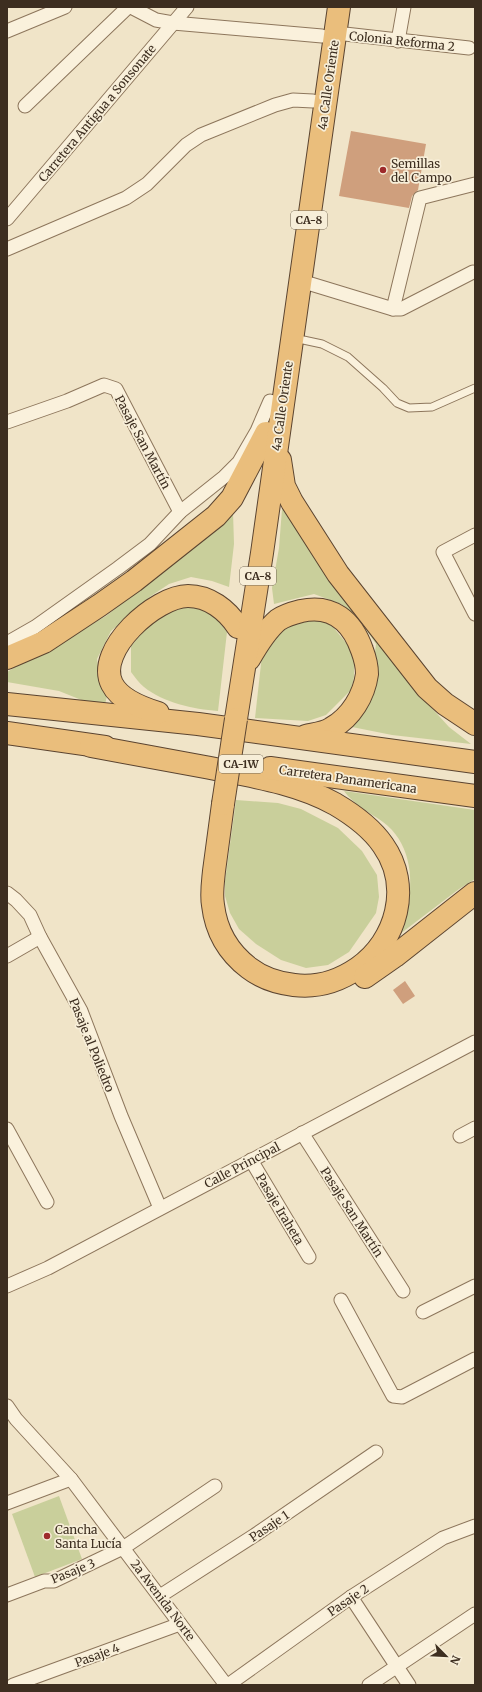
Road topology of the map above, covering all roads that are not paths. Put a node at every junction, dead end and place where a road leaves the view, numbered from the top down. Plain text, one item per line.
1 (65, 7) edge
2 (130, 7) edge
3 (187, 7) edge
4 (325, 7) edge
5 (339, 7) edge
6 (404, 7) edge
7 (173, 23) junction
8 (7, 31) edge
9 (329, 35) junction
10 (398, 41) junction
11 (469, 48) dead end
12 (313, 101) junction
13 (25, 106) dead end
14 (475, 184) edge
15 (7, 219) edge
16 (7, 249) edge
17 (473, 272) dead end
18 (301, 281) junction
19 (393, 309) junction
20 (292, 338) junction
21 (475, 388) edge
22 (270, 400) junction
23 (7, 422) edge
24 (272, 433) junction
25 (180, 512) junction
26 (475, 535) edge
27 (475, 614) edge
28 (238, 626) junction
29 (7, 643) edge
30 (7, 658) edge
31 (245, 667) junction
32 (7, 704) edge
33 (238, 723) junction
34 (198, 724) junction
35 (475, 724) edge
36 (7, 733) edge
37 (91, 746) junction
38 (475, 762) edge
39 (475, 796) edge
40 (219, 803) junction
41 (7, 893) edge
42 (475, 893) edge
43 (40, 937) junction
44 (7, 956) edge
45 (475, 1042) edge
46 (475, 1128) edge
47 (7, 1129) edge
48 (302, 1133) junction
49 (460, 1136) dead end
50 (251, 1160) junction
51 (47, 1202) dead end
52 (160, 1208) junction
53 (309, 1257) dead end
54 (7, 1286) edge
55 (475, 1286) edge
56 (403, 1291) dead end
57 (341, 1300) dead end
58 (424, 1312) dead end
59 (475, 1359) edge
60 (7, 1406) edge
61 (12, 1420) edge
62 (376, 1452) dead end
63 (71, 1479) junction
64 (216, 1486) dead end
65 (7, 1502) edge
66 (475, 1526) edge
67 (123, 1548) junction
68 (7, 1595) edge
69 (160, 1596) junction
70 (351, 1597) junction
71 (475, 1614) edge
72 (180, 1624) junction
73 (396, 1666) junction
74 (13, 1685) edge
75 (227, 1685) edge
76 (369, 1685) edge
77 (409, 1685) edge

1 - 8 street
2 - 7 street, Colonia Reforma 2
2 - 13 street
3 - 7 street, Carretera Antigua a Sonsonate
4 - 9 highway, 4a Calle Oriente / CA-8
5 - 9 highway, 4a Calle Oriente / CA-8
6 - 10 street
7 - 9 street, Colonia Reforma 2
7 - 15 street, Carretera Antigua a Sonsonate
9 - 10 street, Colonia Reforma 2
9 - 12 highway, 4a Calle Oriente / CA-8
9 - 18 highway, 4a Calle Oriente / CA-8
10 - 11 street, Colonia Reforma 2
12 - 16 street
12 - 22 highway, 4a Calle Oriente / CA-8
14 - 19 street
17 - 19 street
18 - 19 street
18 - 20 highway, 4a Calle Oriente / CA-8
20 - 21 lane
20 - 24 highway, 4a Calle Oriente / CA-8
22 - 24 highway, 4a Calle Oriente / CA-8
22 - 25 street
23 - 25 street, Pasaje San Martín
24 - 28 highway, 4a Calle Oriente / CA-8
24 - 30 highway
24 - 31 highway, 4a Calle Oriente / CA-8
24 - 35 highway
25 - 29 street
26 - 27 street
28 - 33 highway, 4a Calle Oriente / CA-8
28 - 34 highway
31 - 33 highway, 4a Calle Oriente / CA-8
31 - 33 highway
32 - 34 highway
33 - 34 highway
33 - 38 highway
33 - 40 highway, 4a Calle Oriente / CA-8
36 - 37 highway, Carretera Panamericana / CA-1W
37 - 39 highway, Carretera Panamericana / CA-1W
37 - 40 highway
40 - 42 highway
41 - 43 street, Pasaje al Poliedro
43 - 44 street
43 - 52 street, Pasaje al Poliedro
45 - 48 street, Calle Principal
46 - 49 street
47 - 51 street
48 - 50 street, Calle Principal
48 - 56 street, Pasaje San Martín
50 - 52 street, Calle Principal
50 - 53 street, Pasaje Iraheta
52 - 54 street, Calle Principal
55 - 58 street
57 - 59 street
60 - 61 street, 2a Avenida Norte
61 - 63 street, 2a Avenida Norte
62 - 69 street, Pasaje 1
63 - 65 street
63 - 67 street, 2a Avenida Norte
64 - 67 street, Pasaje 3
66 - 70 street, Pasaje 2
67 - 68 street, Pasaje 3
67 - 69 street, 2a Avenida Norte
69 - 72 street, 2a Avenida Norte
70 - 73 street
70 - 75 street, Pasaje 2
71 - 73 street
72 - 74 street, Pasaje 4
72 - 75 street, 2a Avenida Norte
73 - 76 street
73 - 77 street

